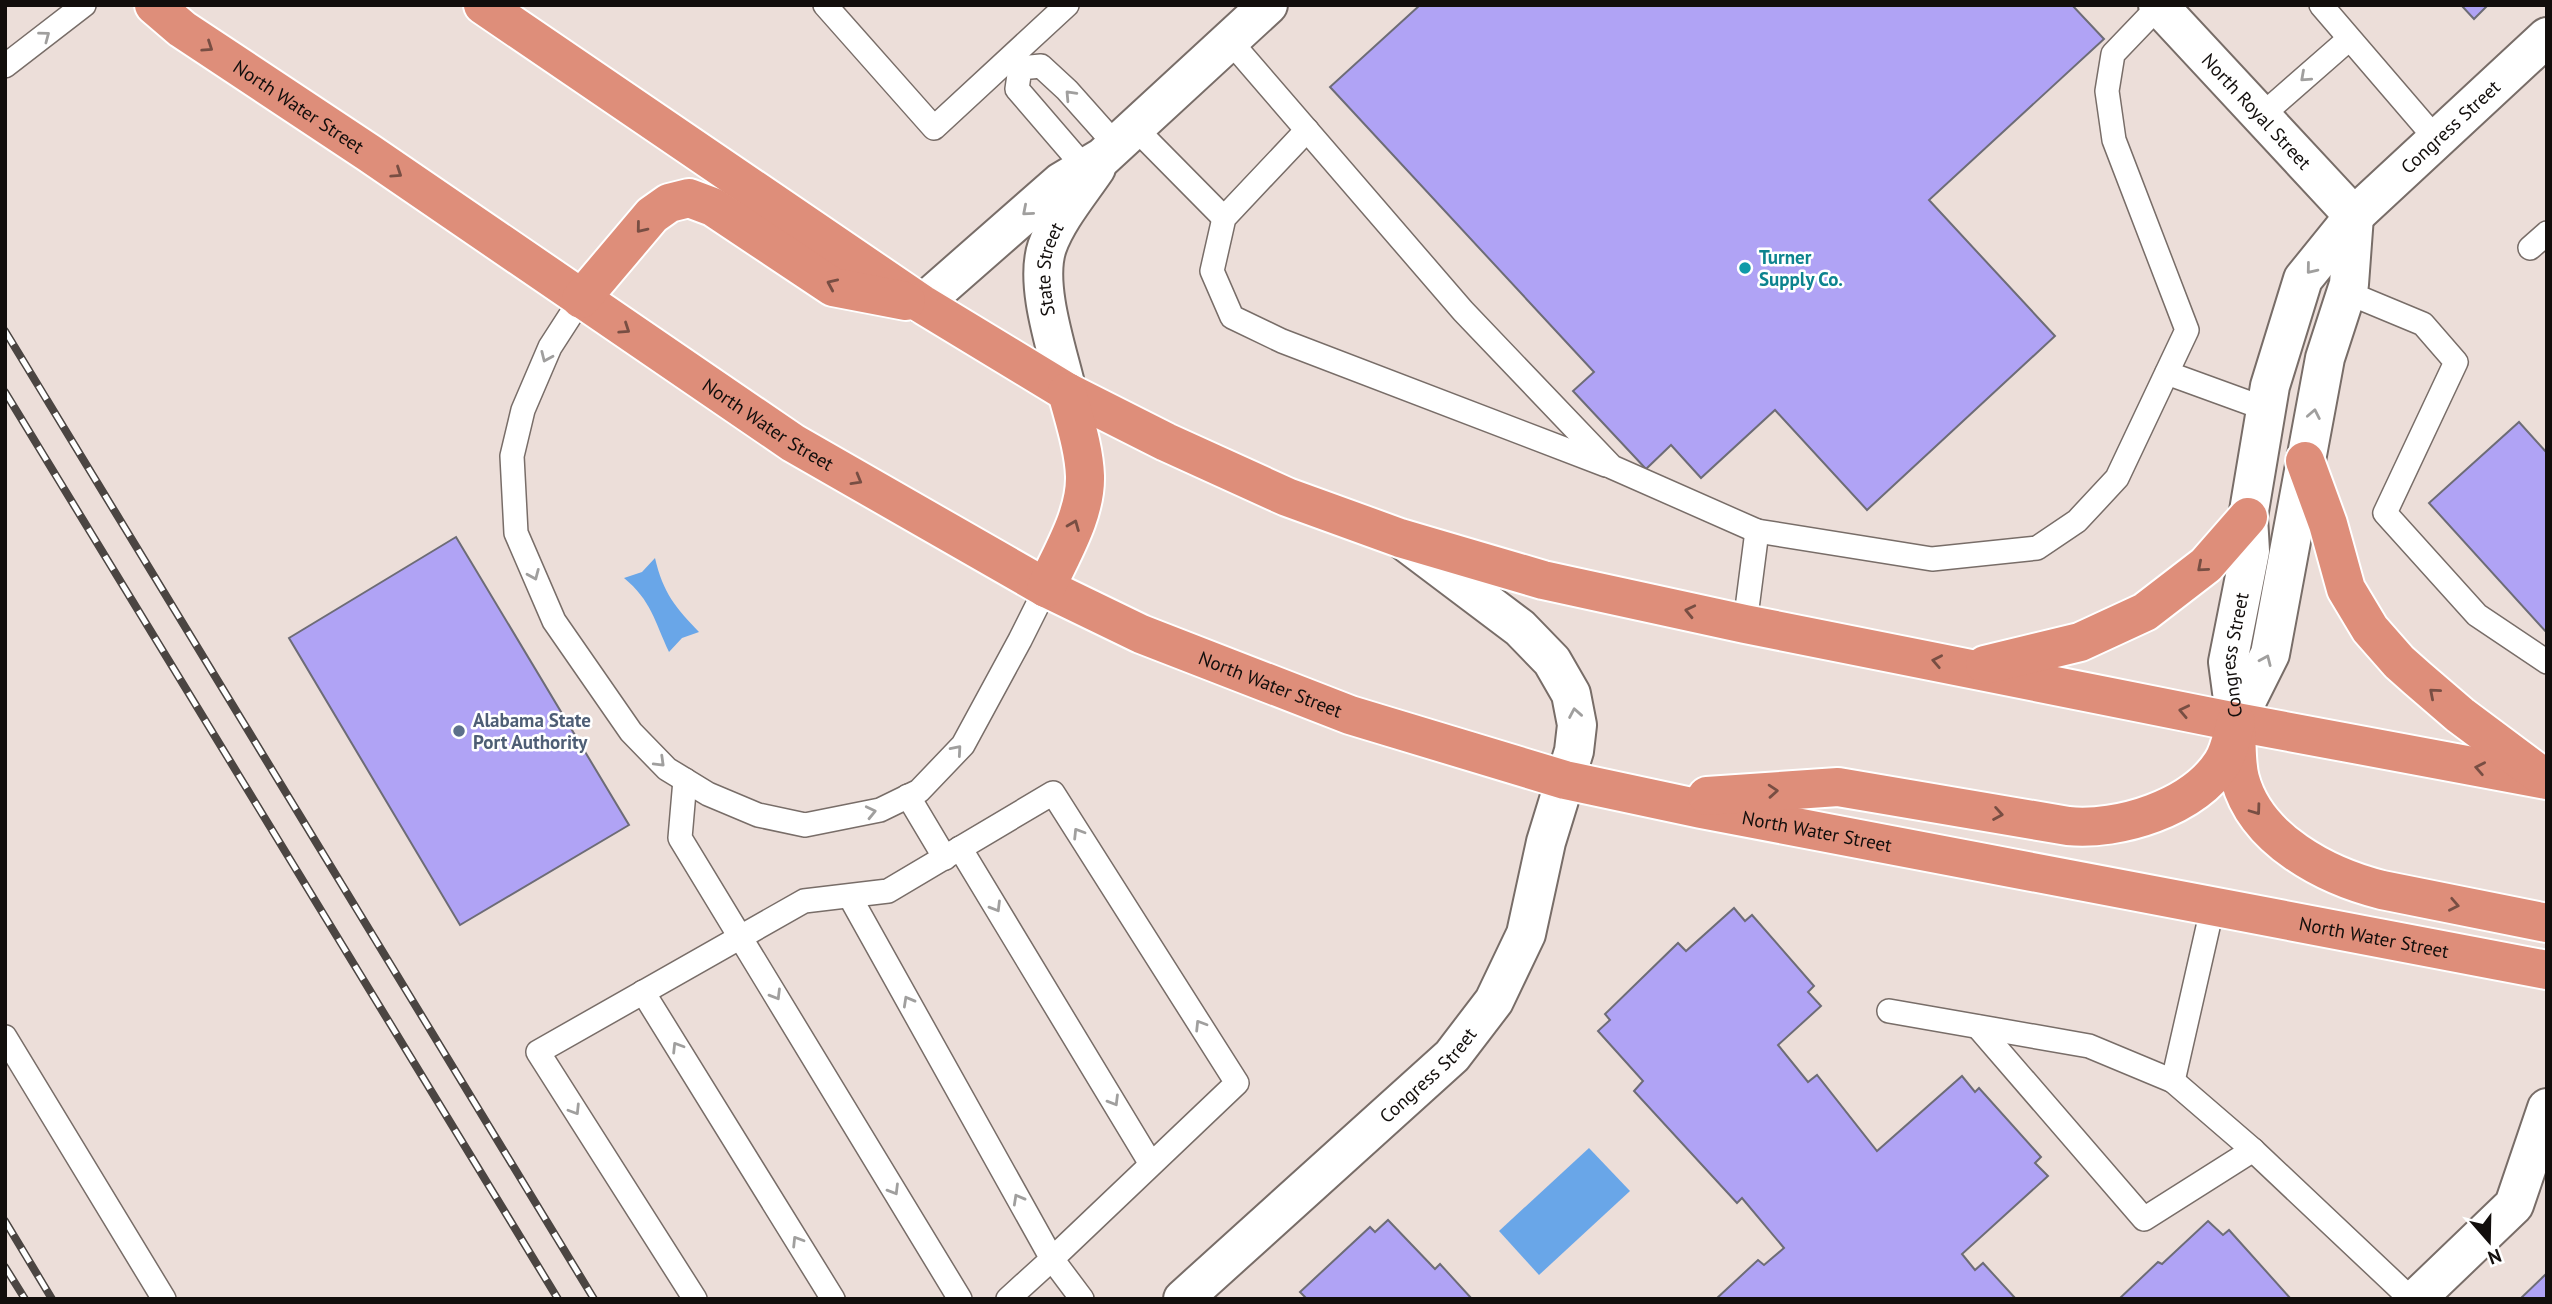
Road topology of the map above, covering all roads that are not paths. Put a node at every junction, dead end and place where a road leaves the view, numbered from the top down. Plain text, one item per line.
1 (84, 5) edge
2 (154, 5) edge
3 (483, 5) edge
4 (825, 5) edge
5 (1068, 5) edge
6 (1268, 5) edge
7 (2321, 5) edge
8 (2159, 6) edge
9 (2547, 37) edge
10 (2349, 39) junction
11 (1230, 41) junction
12 (1015, 63) junction
13 (5, 66) edge
14 (2261, 116) junction
15 (1307, 130) junction
16 (2437, 140) junction
17 (1110, 150) junction
18 (2354, 216) junction
19 (1224, 218) junction
20 (2346, 292) junction
21 (582, 299) junction
22 (922, 304) junction
23 (2167, 373) junction
24 (1067, 392) junction
25 (2266, 409) junction
26 (2305, 461) junction
27 (1612, 467) junction
28 (2248, 517) junction
29 (1757, 531) junction
30 (1401, 538) junction
31 (1046, 588) junction
32 (1745, 624) junction
33 (2547, 662) edge
34 (1974, 668) junction
35 (2235, 722) junction
36 (685, 780) junction
37 (1565, 780) junction
38 (2547, 780) edge
39 (908, 796) junction
40 (1656, 800) junction
41 (953, 853) junction
42 (850, 897) junction
43 (2213, 905) junction
44 (2547, 923) edge
45 (740, 937) junction
46 (2547, 970) edge
47 (643, 992) junction
48 (1889, 1011) dead end
49 (1978, 1027) junction
50 (5, 1037) edge
51 (2173, 1081) junction
52 (2547, 1108) edge
53 (2253, 1150) junction
54 (1152, 1164) junction
55 (1052, 1259) junction
56 (1220, 1285) edge
57 (164, 1299) edge
58 (695, 1299) edge
59 (833, 1299) edge
60 (960, 1299) edge
61 (1008, 1299) edge
62 (1082, 1299) edge
63 (1183, 1299) edge
64 (2414, 1299) edge

13 -> 1 lane
2 -> 21 highway, North Water Street
3 - 22 highway
4 - 12 lane
5 - 12 lane
6 - 11 street, State Street
7 - 10 lane
8 - 14 street, North Royal Street
8 - 23 lane
9 - 16 street, Congress Street
10 -> 14 lane
10 - 16 lane
11 - 15 lane
11 - 17 street, State Street
17 -> 12 lane
12 - 17 lane
14 - 18 street, North Royal Street
15 - 19 lane
15 - 27 lane
16 - 18 street, Congress Street
17 - 19 lane
17 -> 22 street, State Street
17 - 24 street, State Street
18 - 20 street, Congress Street
18 -> 25 street, Congress Street
19 - 27 lane
26 -> 20 street, Congress Street
20 - 33 lane
22 -> 21 highway
21 -> 31 highway, North Water Street
21 -> 36 lane
22 - 24 highway
23 - 25 lane
23 - 29 lane
24 - 30 highway
31 -> 24 highway
25 - 28 street, Congress Street
35 -> 26 street, Congress Street
38 -> 26 highway
27 - 29 lane
28 -> 34 highway
28 - 35 street, Congress Street
29 - 32 lane
32 -> 30 highway
37 -> 30 street, Congress Street
31 - 37 highway, North Water Street
39 -> 31 lane
34 -> 32 highway
35 -> 34 highway
38 -> 35 highway
40 -> 35 highway
35 -> 44 highway
36 -> 39 lane
36 - 45 lane
37 - 40 highway, North Water Street
37 - 56 street, Congress Street
39 - 41 lane
40 - 43 highway, North Water Street
41 - 42 lane
41 -> 54 lane
54 -> 41 lane
42 - 45 lane
55 -> 42 lane
43 - 46 highway, North Water Street
43 - 51 lane
45 - 47 lane
45 -> 60 lane
47 -> 58 lane
59 -> 47 lane
48 - 49 lane
49 - 51 lane
49 - 53 lane
50 - 57 lane
51 - 53 lane
52 - 64 street
53 - 64 lane
54 - 55 lane
55 - 61 lane
55 - 62 lane
56 - 63 street, Congress Street

